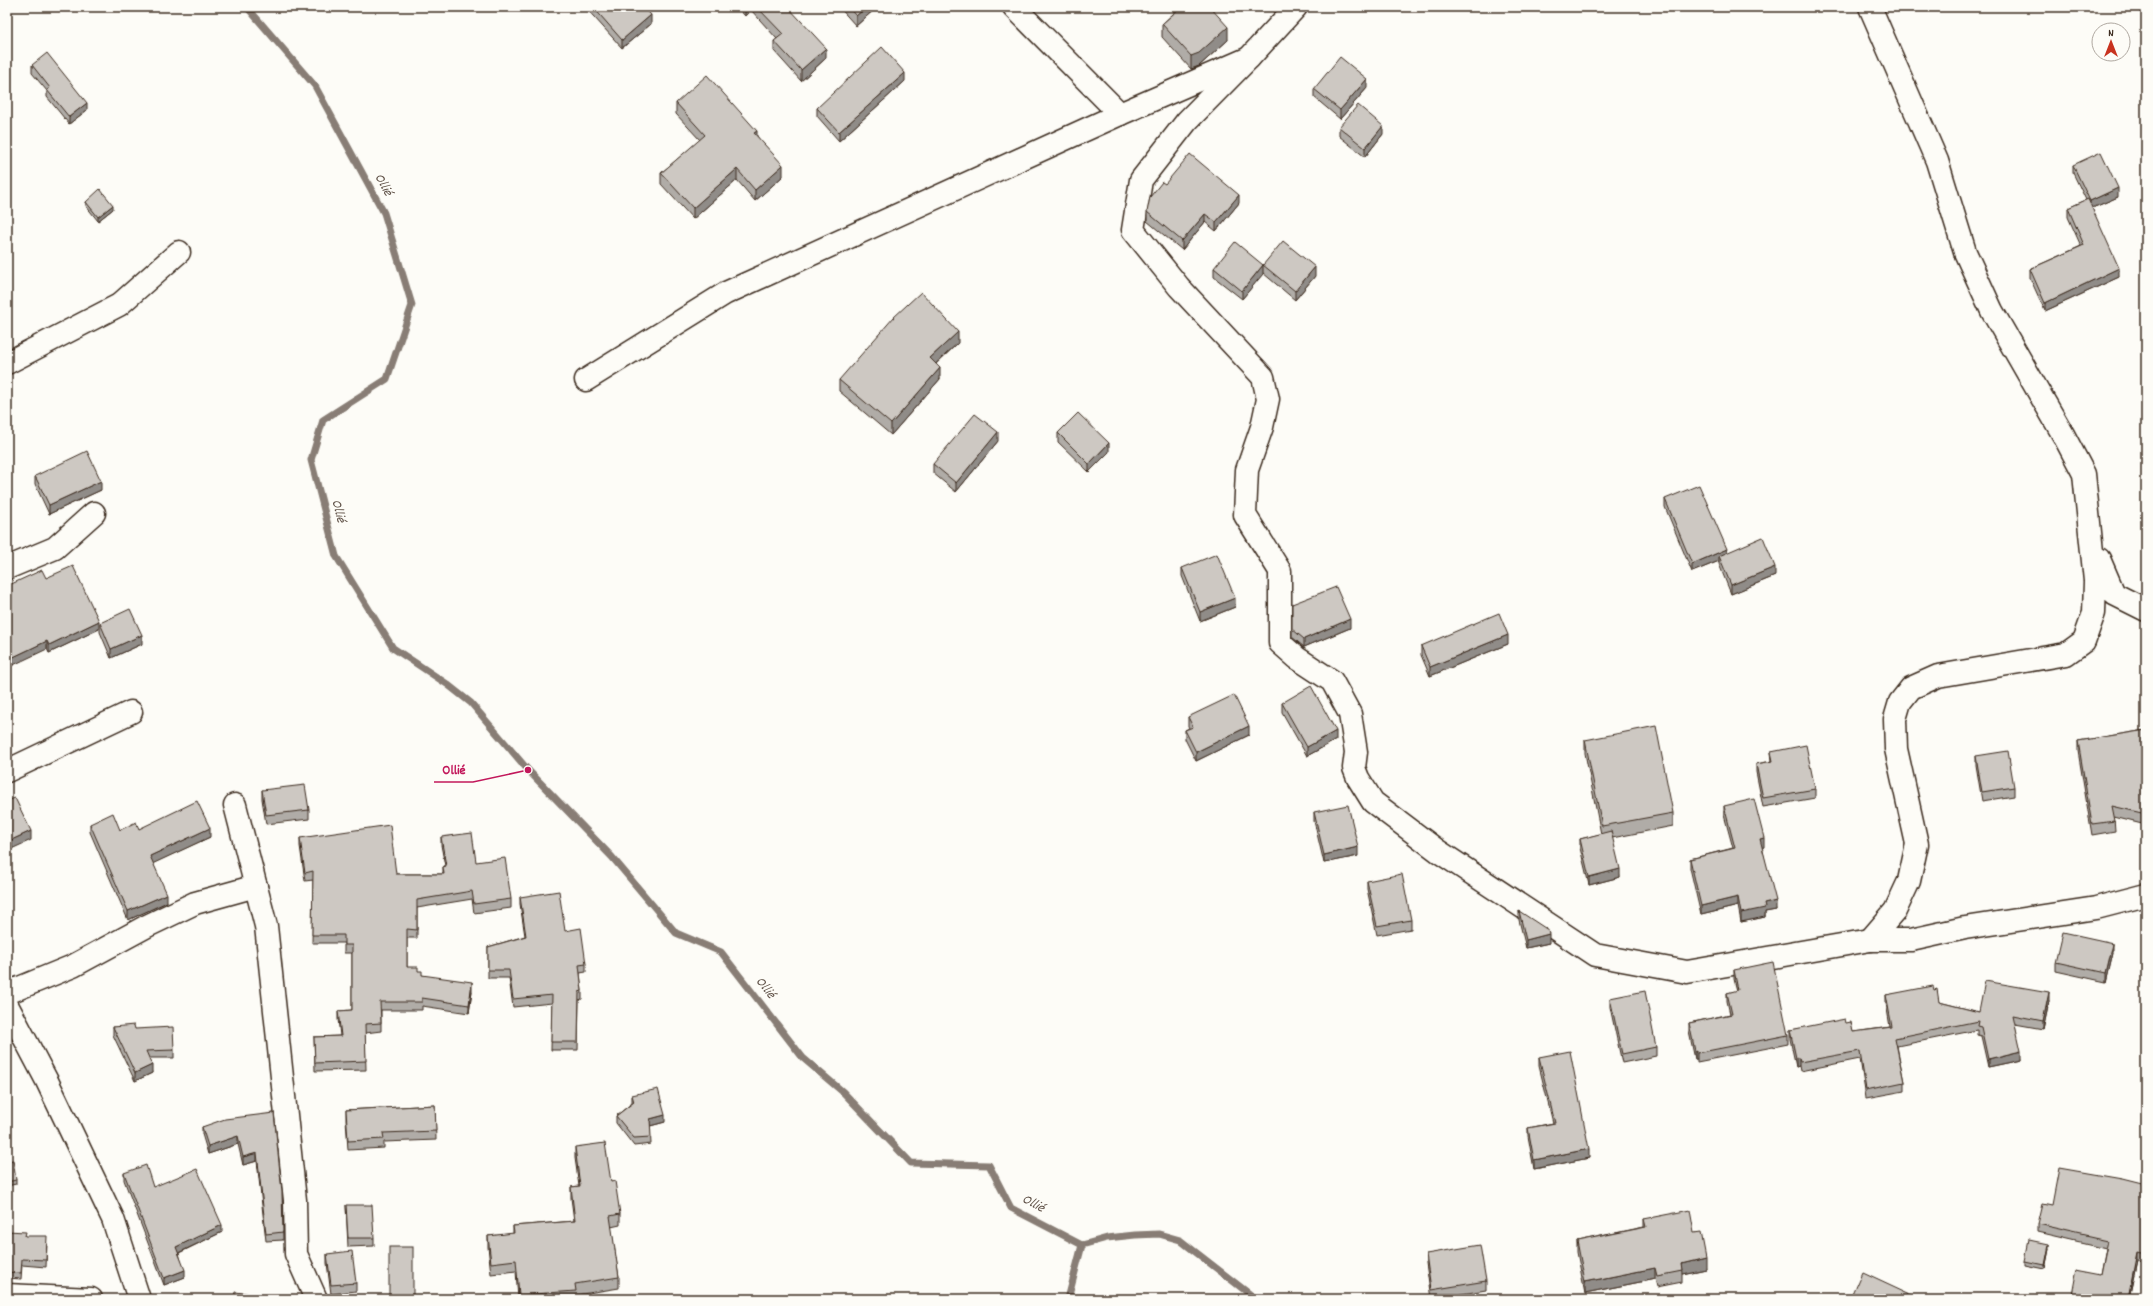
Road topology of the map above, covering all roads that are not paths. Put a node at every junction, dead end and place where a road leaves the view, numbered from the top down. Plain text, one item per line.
1 (1014, 7) edge
2 (1296, 7) edge
3 (1870, 7) edge
4 (1249, 58) junction
5 (1120, 114) junction
6 (180, 252) dead end
7 (7, 363) edge
8 (586, 380) dead end
9 (94, 513) dead end
10 (2090, 537) junction
11 (7, 568) edge
12 (2146, 610) edge
13 (131, 712) dead end
14 (7, 771) edge
15 (235, 805) dead end
16 (256, 886) junction
17 (2146, 894) edge
18 (1870, 940) junction
19 (7, 993) edge
20 (7, 1005) edge
21 (7, 1295) edge
22 (91, 1299) edge
23 (139, 1299) edge
24 (316, 1299) edge

1 - 5 street
2 - 4 street
3 - 10 street
4 - 5 street
4 - 18 street
5 - 8 street
6 - 7 street
9 - 11 street
10 - 12 street
10 - 18 street
13 - 14 street
15 - 16 street
16 - 19 street
16 - 24 street
17 - 18 street
20 - 23 street
21 - 22 street

